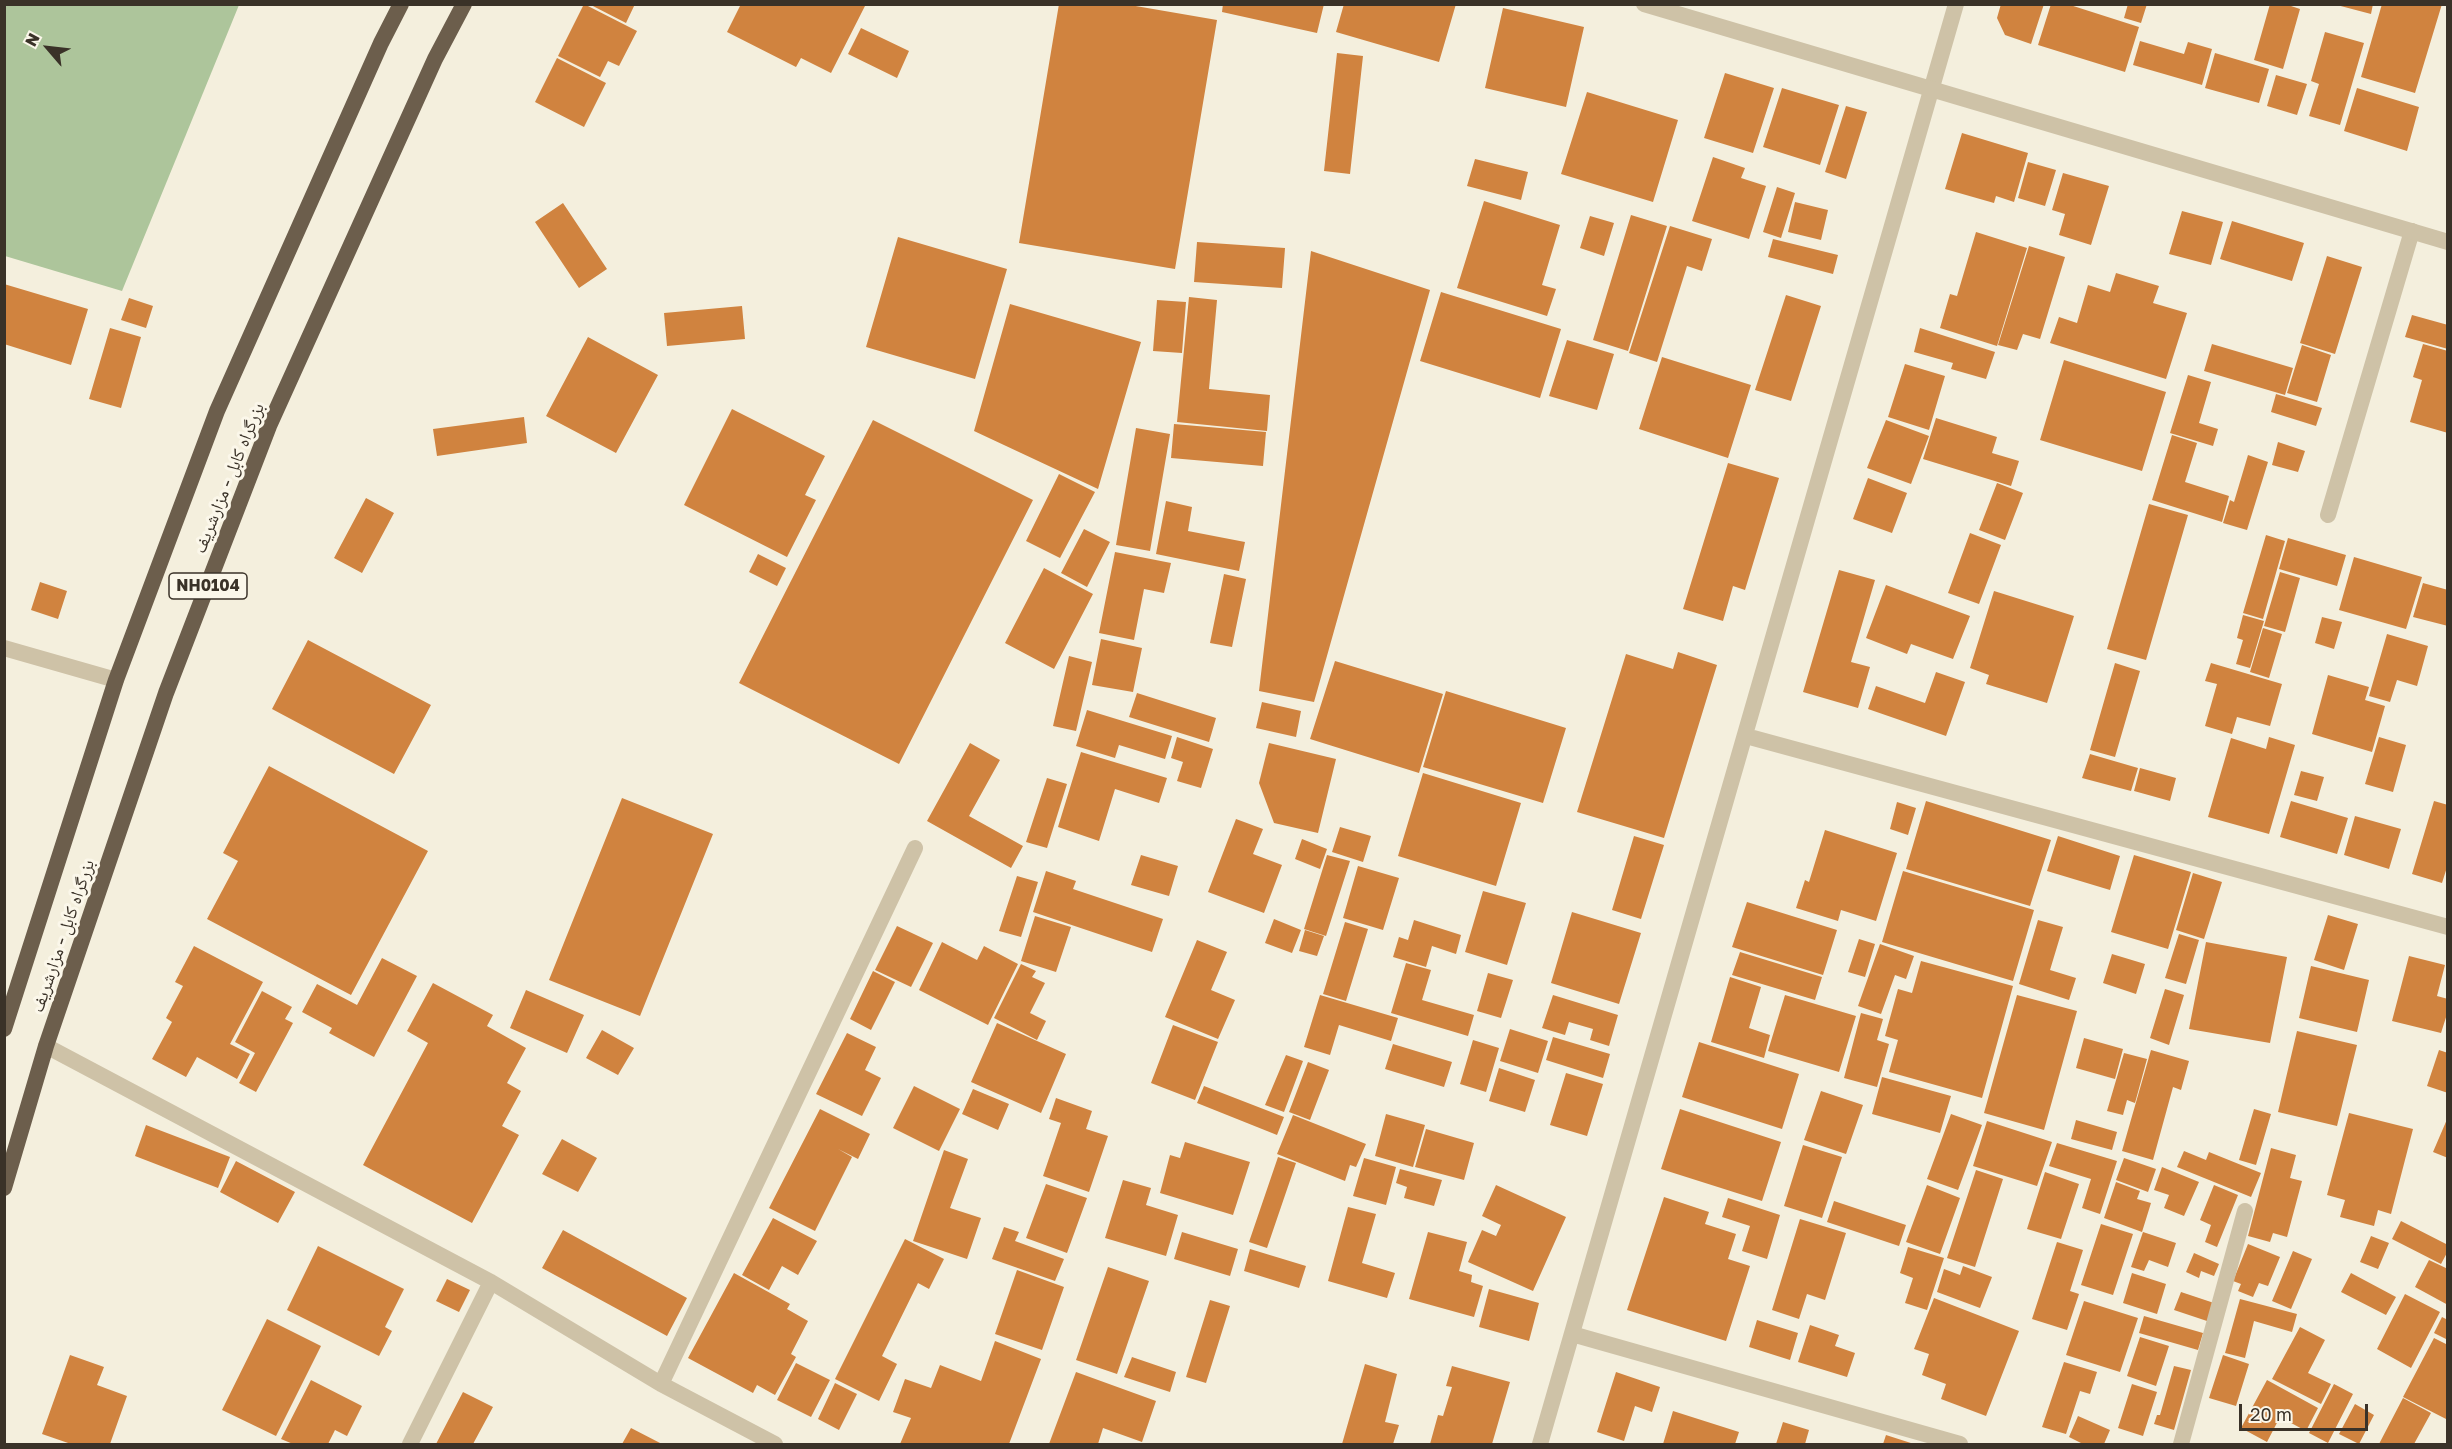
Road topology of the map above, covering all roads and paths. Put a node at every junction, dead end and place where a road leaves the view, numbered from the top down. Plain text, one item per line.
1 (400, 4) edge
2 (464, 4) edge
3 (1644, 4) edge
4 (1956, 4) edge
5 (1931, 90) junction
6 (2412, 231) junction
7 (2448, 242) edge
8 (2328, 515) dead end
9 (4, 648) edge
10 (116, 680) junction
11 (1746, 736) junction
12 (915, 848) dead end
13 (2448, 927) edge
14 (4, 1029) edge
15 (46, 1046) junction
16 (4, 1188) edge
17 (2245, 1211) dead end
18 (491, 1282) junction
19 (1572, 1334) junction
20 (661, 1384) junction
21 (410, 1444) edge
22 (775, 1444) edge
23 (1540, 1444) edge
24 (1960, 1444) edge
25 (2181, 1444) edge

1 - 10 highway, بزرگراه کابل - مزارشریف / NH0104
2 - 15 highway, بزرگراه کابل - مزارشریف / NH0104
3 - 5 street
4 - 5 street
5 - 6 street
5 - 11 street
6 - 7 street
6 - 8 street
9 - 10 street
10 - 14 highway, بزرگراه کابل - مزارشریف / NH0104
11 - 13 street
11 - 19 street
12 - 20 street
15 - 16 highway, بزرگراه کابل - مزارشریف / NH0104
15 - 18 street
17 - 25 street
18 - 20 street
18 - 21 street
19 - 23 street
19 - 24 street
20 - 22 street

